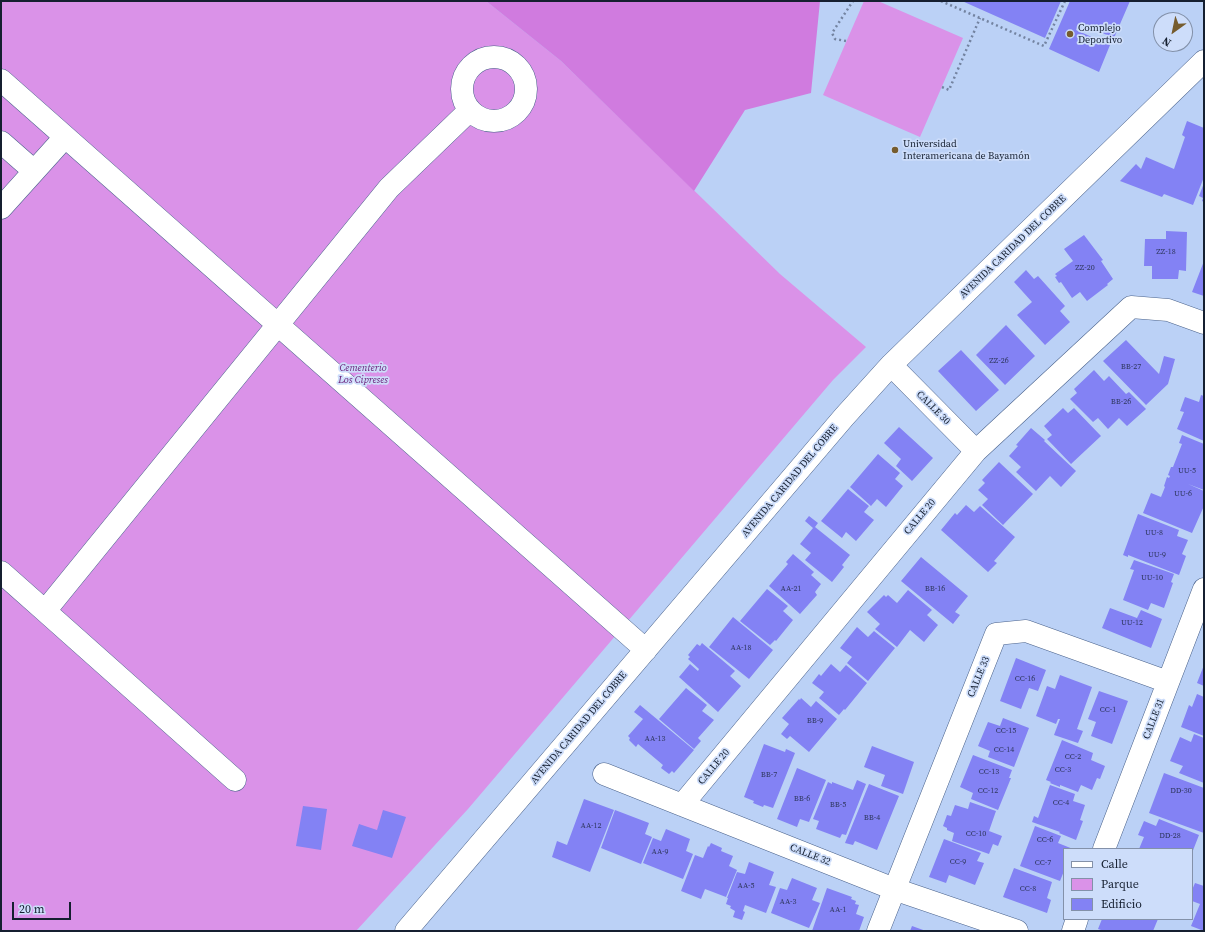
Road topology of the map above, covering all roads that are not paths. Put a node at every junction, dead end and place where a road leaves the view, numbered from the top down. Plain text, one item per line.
1 (1204, 61) edge
2 (1, 80) edge
3 (470, 110) dead end
4 (65, 137) junction
5 (1, 142) edge
6 (34, 171) junction
7 (1, 208) edge
8 (1204, 323) edge
9 (278, 325) junction
10 (891, 365) junction
11 (976, 451) junction
12 (1, 572) edge
13 (1204, 589) edge
14 (45, 611) junction
15 (646, 650) junction
16 (1168, 682) junction
17 (604, 774) dead end
18 (235, 780) dead end
19 (682, 805) junction
20 (1104, 848) edge
21 (894, 888) junction
22 (1077, 920) edge
23 (406, 931) edge
24 (878, 931) edge
25 (1017, 931) edge
26 (1073, 931) edge

1 - 10 street, AVENIDA CARIDAD DEL COBRE
2 - 4 street
3 - 9 street
4 - 6 street
4 - 9 street
5 - 6 street
6 - 7 street
8 - 11 street, CALLE 20
9 - 14 street
9 - 15 street
10 - 11 street, CALLE 30
10 - 15 street, AVENIDA CARIDAD DEL COBRE
11 - 19 street, CALLE 20
12 - 14 street
13 - 16 street, CALLE 31
14 - 18 street
15 - 23 street, AVENIDA CARIDAD DEL COBRE
16 - 20 street, CALLE 31
16 - 21 street, CALLE 33
17 - 19 street, CALLE 32
19 - 21 street, CALLE 32
21 - 24 street
21 - 25 street, CALLE 32
22 - 26 street

